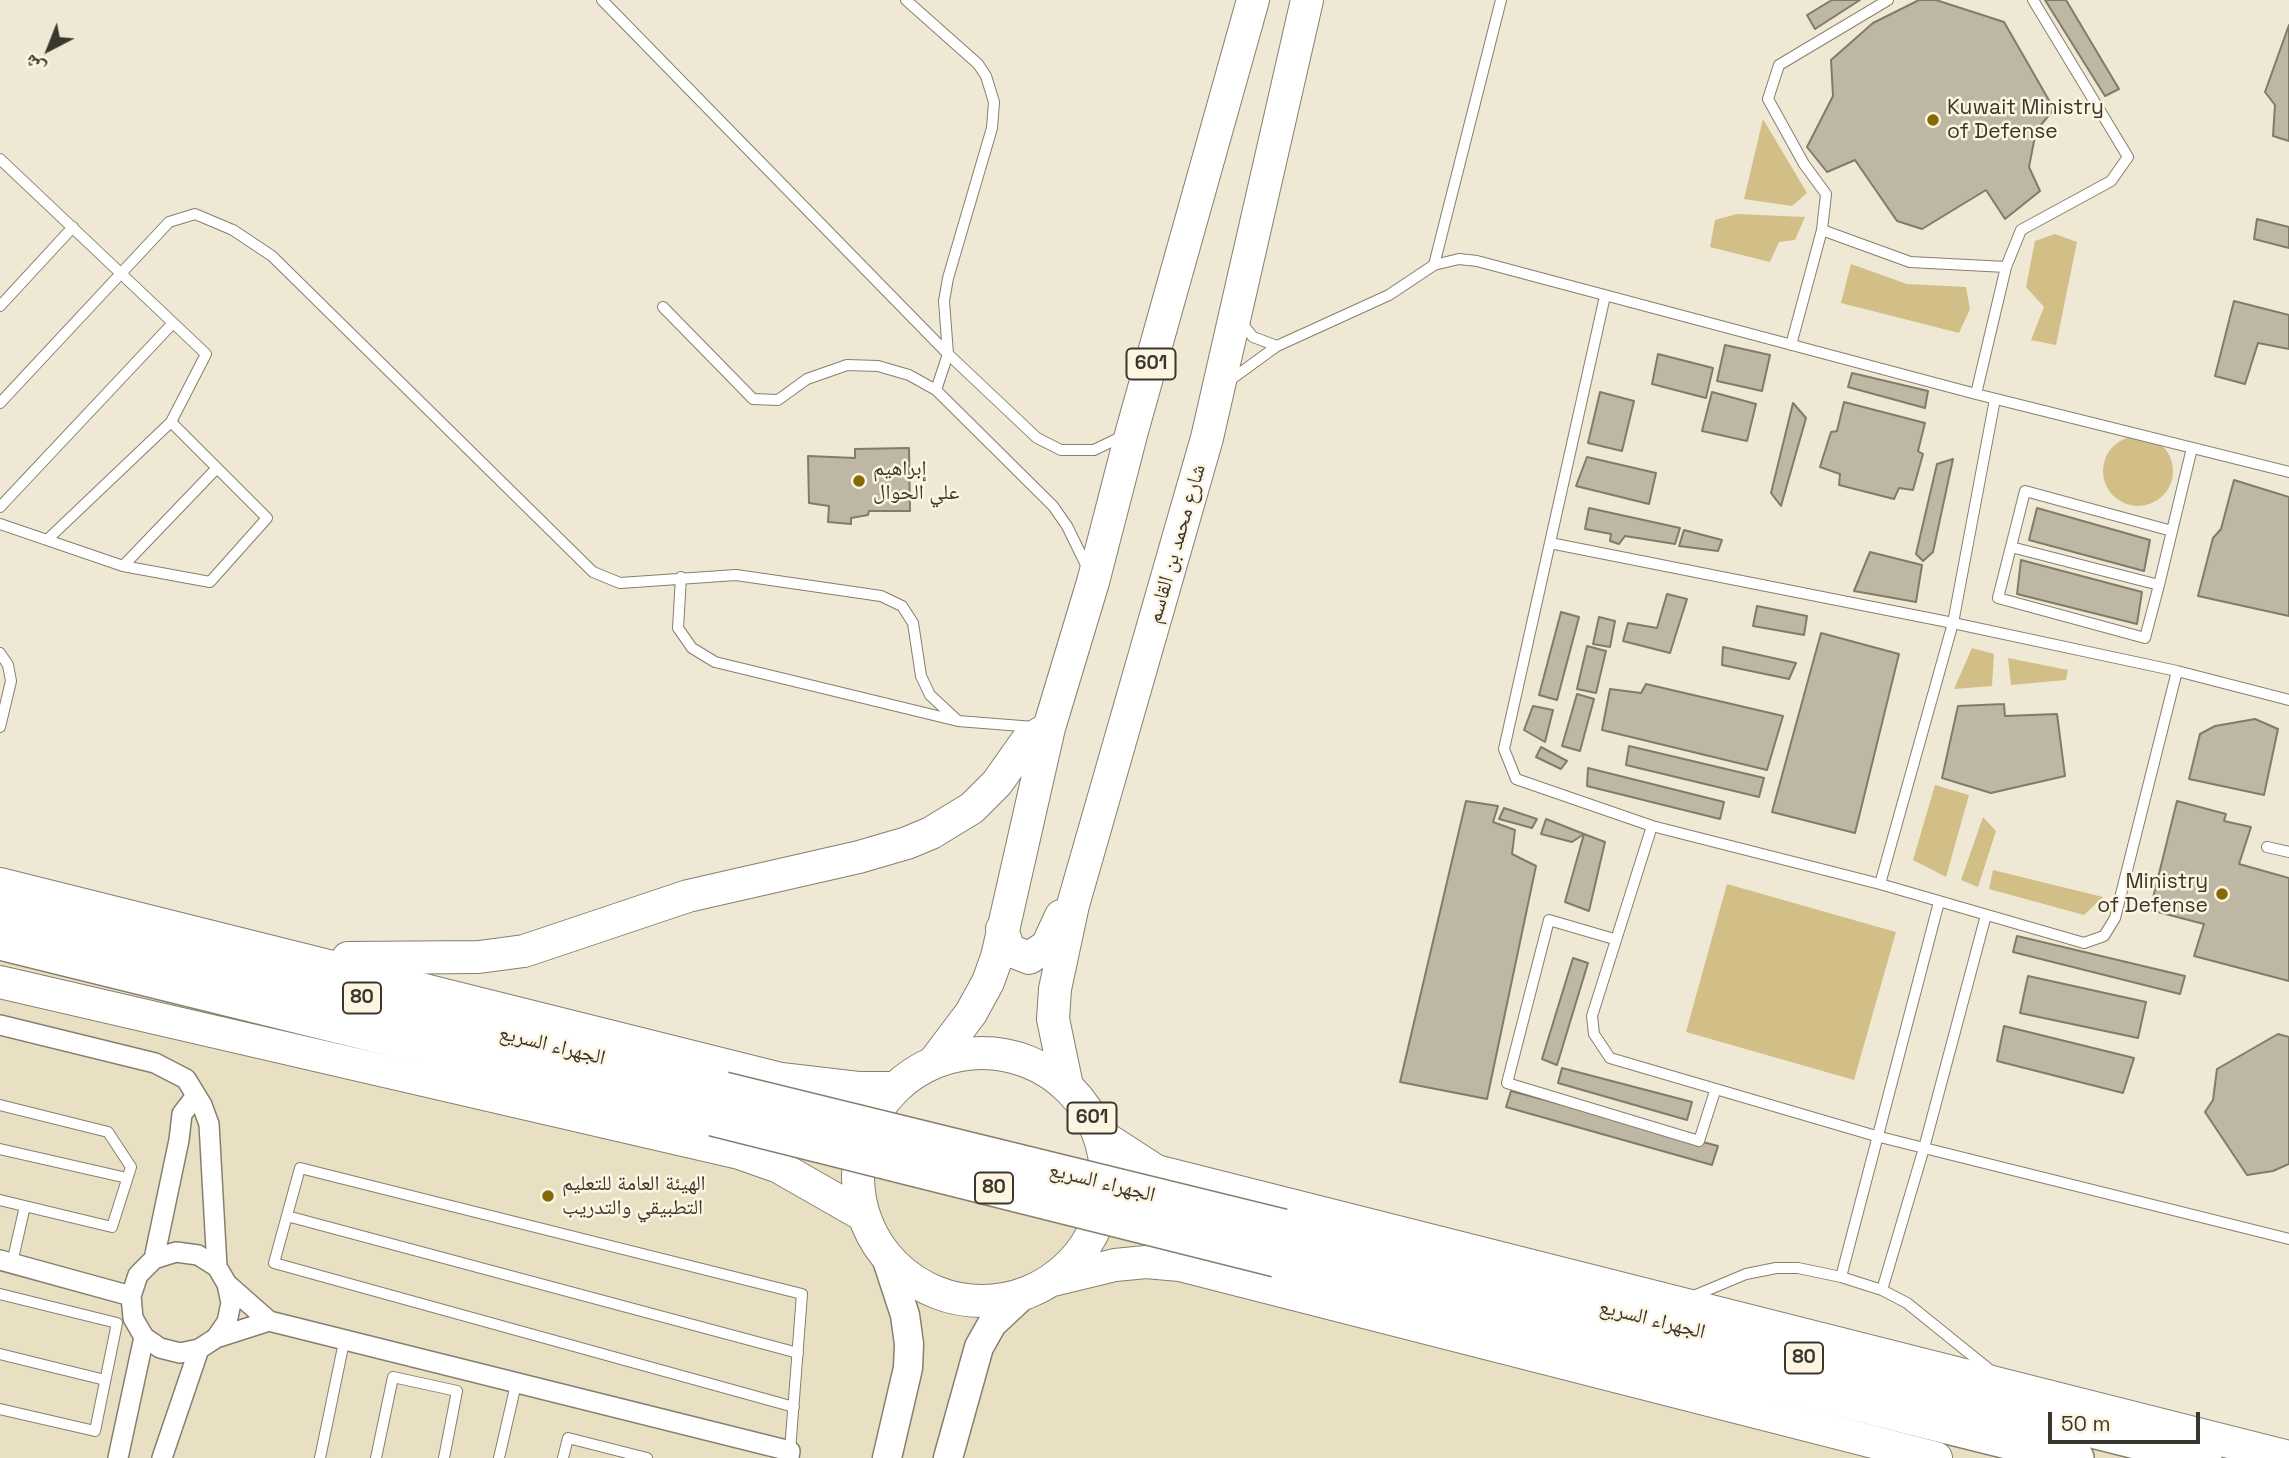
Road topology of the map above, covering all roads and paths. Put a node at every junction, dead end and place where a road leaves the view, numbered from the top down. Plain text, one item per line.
1 (602, 0) edge
2 (906, 0) edge
3 (1253, 0) edge
4 (1307, 0) edge
5 (1501, 0) edge
6 (1888, 0) edge
7 (2033, 0) edge
8 (0, 159) edge
9 (72, 227) junction
10 (1822, 230) junction
11 (1434, 265) junction
12 (2006, 267) junction
13 (1243, 272) junction
14 (122, 275) junction
15 (1605, 296) junction
16 (0, 306) edge
17 (663, 307) dead end
18 (173, 323) junction
19 (1791, 345) junction
20 (1276, 346) junction
21 (948, 354) junction
22 (936, 390) junction
23 (1976, 394) junction
24 (1995, 398) junction
25 (0, 403) edge
26 (1213, 416) junction
27 (171, 422) junction
28 (1132, 430) junction
29 (2192, 448) junction
30 (217, 468) junction
31 (2289, 472) edge
32 (0, 507) edge
33 (0, 524) edge
34 (2172, 530) junction
35 (48, 539) junction
36 (1550, 543) junction
37 (2011, 547) junction
38 (123, 566) junction
39 (681, 577) junction
40 (1093, 582) junction
41 (2159, 585) junction
42 (1953, 623) junction
43 (0, 653) edge
44 (2177, 671) junction
45 (2289, 700) edge
46 (958, 720) junction
47 (0, 727) edge
48 (1049, 728) junction
49 (1652, 826) junction
50 (2267, 847) dead end
51 (2289, 852) edge
52 (1880, 884) junction
53 (2, 887) edge
54 (1939, 902) junction
55 (1073, 905) junction
56 (1986, 915) junction
57 (1002, 929) junction
58 (1614, 939) junction
59 (0, 942) edge
60 (309, 961) junction
61 (0, 982) edge
62 (418, 988) junction
63 (525, 1003) dead end
64 (538, 1006) dead end
65 (0, 1025) edge
66 (570, 1027) junction
67 (934, 1062) junction
68 (1067, 1086) junction
69 (894, 1088) junction
70 (1714, 1091) junction
71 (195, 1097) junction
72 (0, 1105) edge
73 (1099, 1134) junction
74 (1876, 1136) junction
75 (1924, 1148) junction
76 (0, 1149) edge
77 (128, 1178) junction
78 (0, 1200) edge
79 (25, 1206) junction
80 (863, 1215) junction
81 (287, 1216) junction
82 (2289, 1239) edge
83 (885, 1254) junction
84 (154, 1259) junction
85 (6, 1261) edge
86 (222, 1276) junction
87 (1841, 1278) junction
88 (1053, 1280) junction
89 (1882, 1290) junction
90 (0, 1294) edge
91 (1023, 1294) junction
92 (131, 1296) junction
93 (1678, 1303) junction
94 (269, 1321) junction
95 (144, 1337) junction
96 (344, 1342) junction
97 (208, 1344) junction
98 (798, 1353) junction
99 (0, 1354) edge
100 (105, 1380) junction
101 (516, 1384) junction
102 (2010, 1386) junction
103 (793, 1407) junction
104 (0, 1409) edge
105 (789, 1455) edge
106 (2289, 1457) edge
107 (118, 1458) edge
108 (162, 1458) edge
109 (320, 1458) edge
110 (376, 1458) edge
111 (444, 1458) edge
112 (499, 1458) edge
113 (563, 1458) edge
114 (647, 1458) edge
115 (887, 1458) edge
116 (948, 1458) edge
117 (1936, 1458) edge
118 (2076, 1458) edge
119 (2204, 1458) edge

1 - 21 lane
2 - 21 lane
3 - 28 main road, 601
4 - 13 main road, شارع محمد بن القاسم / 601
5 - 11 lane
6 - 10 lane
7 - 12 lane
8 - 9 lane
9 - 14 lane
9 - 16 lane
10 - 12 lane
10 - 19 lane
11 - 15 lane
11 - 20 lane
12 - 23 lane
13 - 20 lane
13 - 26 main road, شارع محمد بن القاسم / 601
14 - 18 lane
14 - 25 lane
14 - 39 lane
15 - 19 lane
15 - 36 lane
17 - 22 lane
18 - 27 lane
18 - 32 lane
19 - 23 lane
20 - 26 lane
21 - 22 lane
21 - 28 lane
22 - 40 lane
23 - 24 lane
24 - 29 lane
24 - 42 lane
26 - 55 main road, شارع محمد بن القاسم / 601
27 - 30 lane
27 - 35 lane
28 - 40 main road, 601
29 - 31 lane
29 - 34 lane
30 - 38 lane
30 - 38 lane
33 - 35 lane
34 - 37 lane
34 - 41 lane
35 - 38 lane
36 - 42 lane
36 - 49 lane
37 - 41 lane
37 - 41 lane
39 - 46 lane
39 - 46 lane
40 - 48 main road, 601
42 - 44 lane
42 - 52 lane
43 - 47 lane
44 - 45 lane
44 - 56 lane
46 - 48 lane
48 - 57 main road, 601
48 - 60 main road
49 - 52 lane
49 - 58 lane
50 - 51 lane
52 - 54 lane
53 - 60 main road, الجهراء السريع
53 - 119 highway, الجهراء السريع / 80, bridge
54 - 56 lane
54 - 74 lane
55 - 57 main road
55 - 68 main road, شارع محمد بن القاسم / 601
56 - 75 lane
57 - 67 main road, 601
58 - 70 lane
58 - 70 lane
59 - 118 highway, الجهراء السريع / 80, bridge
60 - 62 main road, الجهراء السريع
61 - 80 main road
62 - 63 lane
62 - 66 main road, الجهراء السريع
64 - 66 lane
65 - 71 street
66 - 69 main road, الجهراء السريع
67 - 68 main road, 601
67 - 69 main road, 601
68 - 73 main road, 601
69 - 80 main road, 601
70 - 74 lane
71 - 84 street
71 - 86 street
72 - 77 lane
73 - 88 main road, 601
73 - 93 main road, الجهراء السريع
74 - 75 lane
74 - 87 lane
75 - 82 lane
75 - 89 lane
76 - 77 lane
77 - 79 lane
78 - 79 lane
79 - 85 lane
80 - 83 main road, 601
81 - 98 lane
81 - 98 lane
81 - 103 lane
83 - 91 main road, 601
83 - 115 street
84 - 86 street
84 - 92 street
85 - 92 street
86 - 94 street
86 - 97 street
87 - 89 lane
87 - 93 lane
88 - 91 main road, 601
88 - 117 main road
89 - 102 lane
90 - 100 lane
91 - 116 street
92 - 95 street
93 - 102 main road, الجهراء السريع
94 - 96 street
94 - 97 street
95 - 97 street
95 - 107 street
96 - 101 street
96 - 109 lane
97 - 108 street
98 - 103 lane
99 - 100 lane
100 - 104 lane
101 - 105 street
101 - 112 lane
102 - 106 main road, الجهراء السريع
103 - 105 lane
110 - 111 lane
113 - 114 lane

